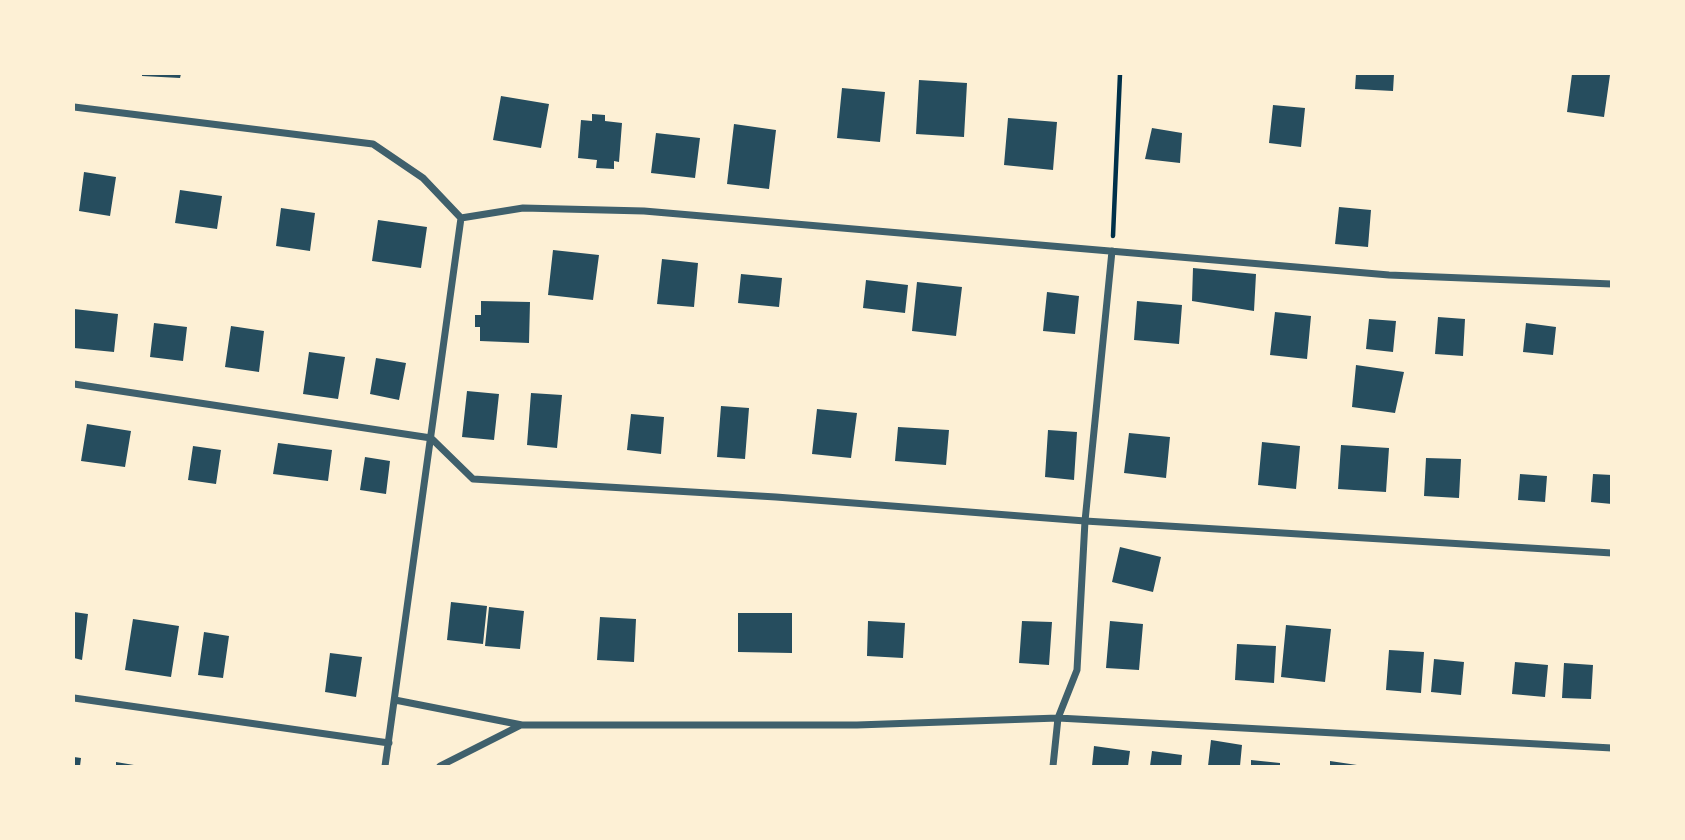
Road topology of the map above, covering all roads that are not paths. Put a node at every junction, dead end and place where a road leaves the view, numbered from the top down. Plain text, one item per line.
1 (74, 107) edge
2 (461, 218) junction
3 (1112, 251) junction
4 (1612, 284) edge
5 (74, 384) edge
6 (430, 438) junction
7 (1085, 521) junction
8 (1612, 553) edge
9 (74, 698) edge
10 (395, 700) junction
11 (1058, 718) junction
12 (522, 725) junction
13 (388, 743) junction
14 (1612, 748) edge
15 (385, 766) edge
16 (440, 766) edge
17 (1053, 766) edge

1 - 2 street
2 - 3 street
2 - 6 street
3 - 4 street
3 - 7 street
5 - 6 street
6 - 7 street
6 - 10 street
7 - 8 street
7 - 11 street
9 - 13 street
10 - 12 street
10 - 13 street
11 - 12 street
11 - 14 street
11 - 17 street
12 - 16 street
13 - 15 street

